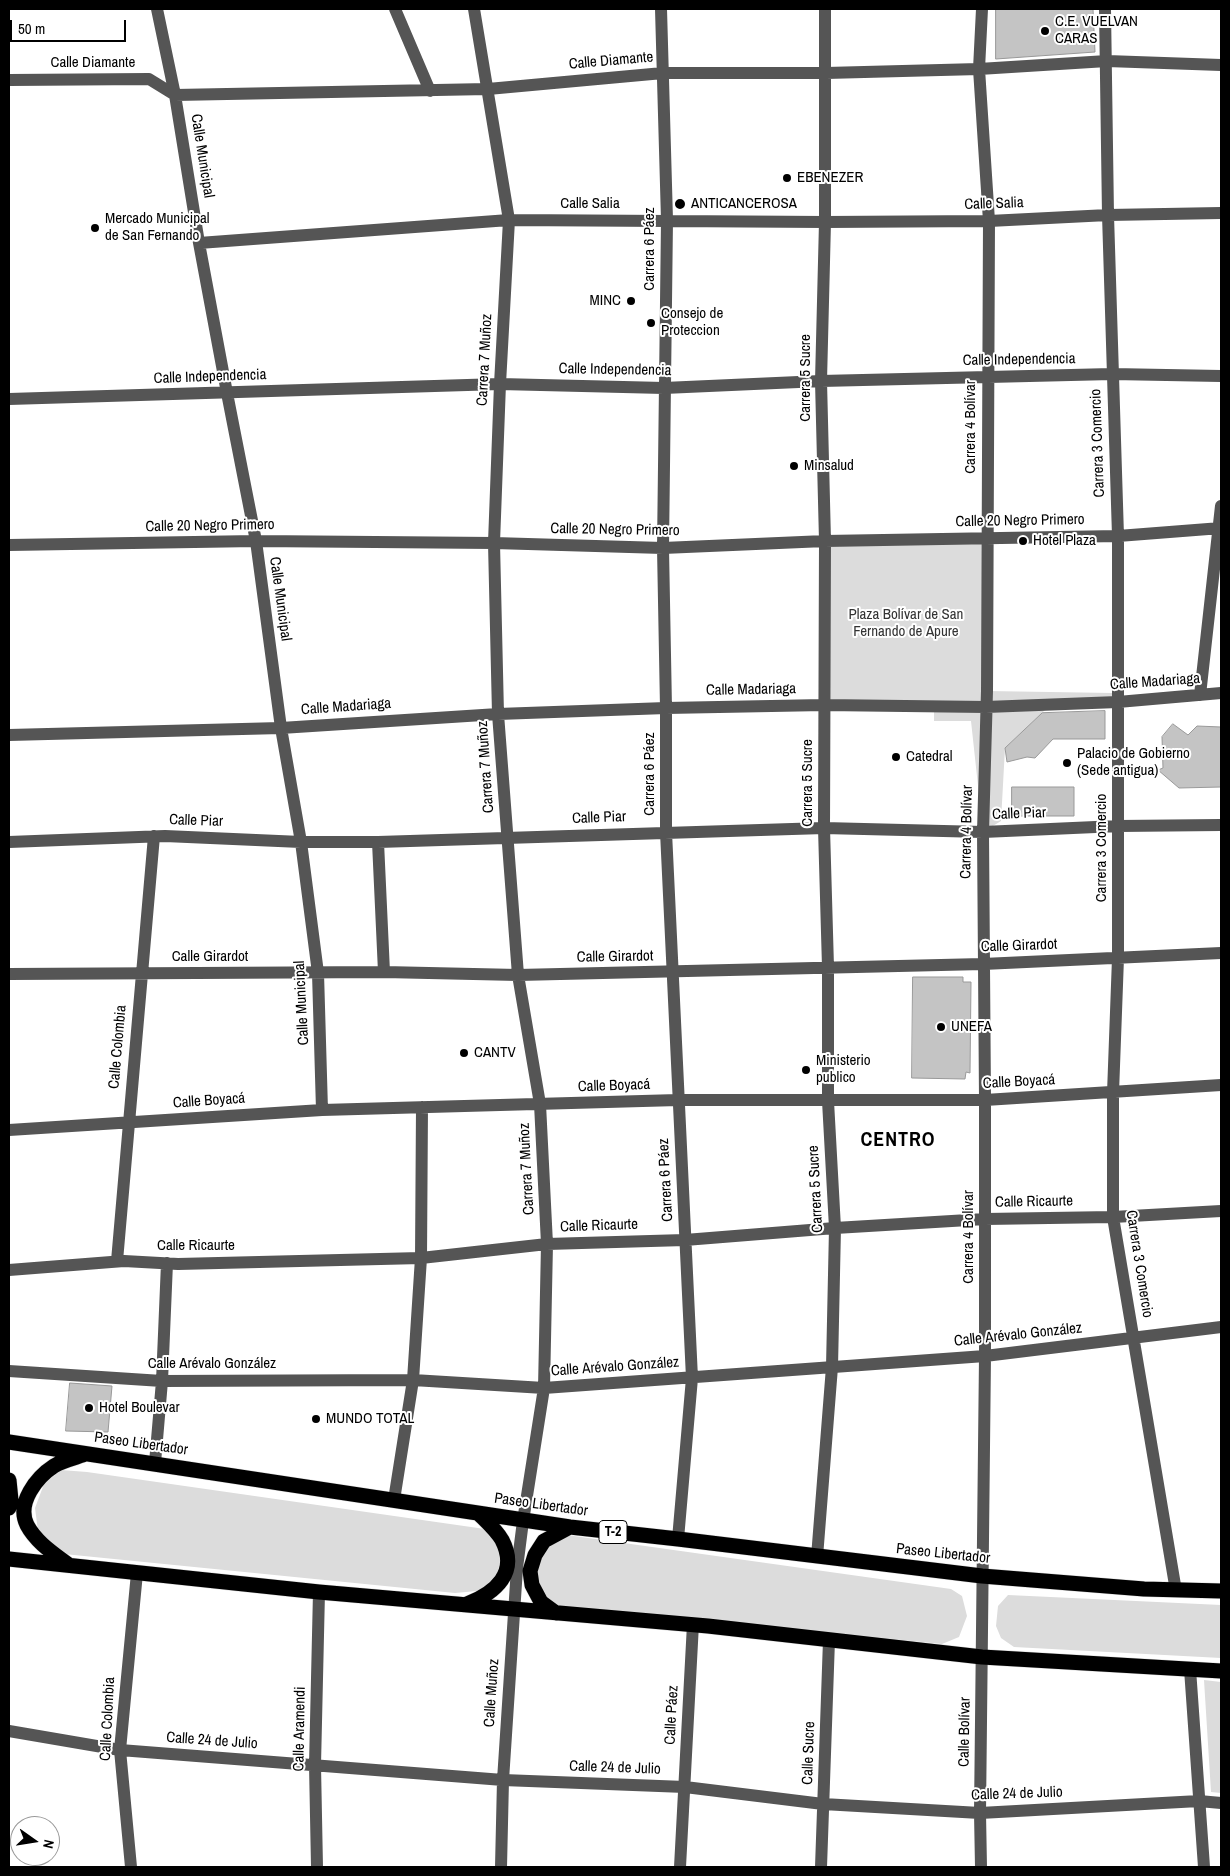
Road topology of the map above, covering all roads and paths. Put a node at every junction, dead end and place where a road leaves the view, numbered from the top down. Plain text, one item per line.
1 (156, 9) edge
2 (395, 9) edge
3 (474, 9) edge
4 (661, 9) edge
5 (825, 9) edge
6 (982, 9) edge
7 (1105, 9) edge
8 (1107, 60) junction
9 (1221, 65) edge
10 (979, 69) junction
11 (826, 72) junction
12 (663, 73) junction
13 (9, 80) edge
14 (488, 89) junction
15 (430, 91) junction
16 (175, 94) junction
17 (1221, 213) edge
18 (1108, 215) junction
19 (509, 220) junction
20 (667, 220) junction
21 (989, 221) junction
22 (825, 222) junction
23 (199, 243) junction
24 (1112, 374) junction
25 (1221, 376) edge
26 (988, 377) junction
27 (821, 381) junction
28 (500, 384) junction
29 (664, 388) junction
30 (227, 393) junction
31 (9, 399) edge
32 (1221, 506) edge
33 (1220, 528) edge
34 (1118, 536) junction
35 (987, 538) junction
36 (256, 541) junction
37 (825, 541) junction
38 (494, 543) junction
39 (9, 545) edge
40 (663, 548) junction
41 (1221, 694) edge
42 (1200, 695) junction
43 (1118, 702) junction
44 (824, 705) junction
45 (986, 707) junction
46 (666, 708) junction
47 (498, 714) junction
48 (281, 728) junction
49 (9, 735) edge
50 (1221, 825) edge
51 (1118, 826) junction
52 (824, 828) junction
53 (666, 832) junction
54 (983, 832) junction
55 (154, 836) junction
56 (507, 838) junction
57 (9, 842) edge
58 (301, 842) junction
59 (378, 842) junction
60 (1221, 953) edge
61 (1118, 958) junction
62 (983, 964) junction
63 (828, 967) junction
64 (384, 972) junction
65 (672, 972) junction
66 (141, 973) junction
67 (318, 973) junction
68 (9, 974) edge
69 (518, 976) junction
70 (1221, 1085) edge
71 (1113, 1093) junction
72 (678, 1100) junction
73 (985, 1100) junction
74 (828, 1101) junction
75 (540, 1104) junction
76 (422, 1107) junction
77 (322, 1110) junction
78 (128, 1122) junction
79 (9, 1130) edge
80 (1221, 1211) edge
81 (1113, 1217) junction
82 (985, 1219) junction
83 (834, 1228) junction
84 (685, 1240) junction
85 (547, 1244) junction
86 (421, 1258) junction
87 (117, 1261) junction
88 (167, 1263) junction
89 (9, 1270) edge
90 (1221, 1327) edge
91 (1135, 1338) junction
92 (985, 1356) junction
93 (832, 1367) junction
94 (9, 1372) edge
95 (692, 1378) junction
96 (413, 1380) junction
97 (162, 1381) junction
98 (544, 1388) junction
99 (9, 1442) edge
100 (84, 1454) junction
101 (155, 1464) junction
102 (9, 1480) edge
103 (394, 1500) junction
104 (9, 1508) edge
105 (479, 1514) junction
106 (523, 1521) junction
107 (570, 1527) junction
108 (678, 1539) junction
109 (818, 1557) junction
110 (9, 1559) edge
111 (70, 1565) junction
112 (137, 1573) junction
113 (982, 1576) junction
114 (1176, 1591) junction
115 (1221, 1591) edge
116 (319, 1592) junction
117 (465, 1604) junction
118 (514, 1610) junction
119 (556, 1613) junction
120 (693, 1624) junction
121 (829, 1640) junction
122 (982, 1657) junction
123 (1190, 1669) junction
124 (1221, 1671) edge
125 (9, 1731) edge
126 (120, 1750) junction
127 (315, 1765) junction
128 (503, 1780) junction
129 (685, 1787) junction
130 (1199, 1801) junction
131 (1221, 1803) edge
132 (823, 1804) junction
133 (980, 1813) junction
134 (131, 1867) edge
135 (318, 1867) edge
136 (501, 1867) edge
137 (680, 1867) edge
138 (821, 1867) edge
139 (981, 1867) edge
140 (1204, 1867) edge

1 - 16 street, Calle Municipal
2 - 15 street
3 - 14 street, Carrera 7 Muñoz
4 - 12 street, Carrera 6 Páez
5 - 11 street, Carrera 5 Sucre
6 - 10 street, Carrera 4 Bolívar
7 - 8 street, Carrera 3 Comercio
8 - 9 street, Calle Diamante
8 - 10 street, Calle Diamante
8 - 18 street, Carrera 3 Comercio
10 - 11 street, Calle Diamante
10 - 21 street, Carrera 4 Bolívar
11 - 12 street, Calle Diamante
11 - 22 street, Carrera 5 Sucre
12 - 14 street, Calle Diamante
12 - 20 street, Carrera 6 Páez
13 - 16 street, Calle Diamante
14 - 15 street, Calle Diamante
14 - 19 street, Carrera 7 Muñoz
15 - 16 street, Calle Diamante
16 - 23 street, Calle Municipal
17 - 18 street, Calle Salia
18 - 21 street, Calle Salia
18 - 24 street, Carrera 3 Comercio
19 - 20 street, Calle Salia
19 - 23 street, Calle Salia
19 - 28 street, Carrera 7 Muñoz
20 - 22 street, Calle Salia
20 - 29 street, Carrera 6 Páez
21 - 22 street, Calle Salia
21 - 26 street, Carrera 4 Bolívar
22 - 27 street, Carrera 5 Sucre
23 - 30 street, Calle Municipal
24 - 25 street, Calle Independencia
24 - 26 street, Calle Independencia
24 - 34 street, Carrera 3 Comercio
26 - 27 street, Calle Independencia
26 - 35 street, Carrera 4 Bolívar
27 - 29 street, Calle Independencia
27 - 37 street, Carrera 5 Sucre
28 - 29 street, Calle Independencia
28 - 30 street, Calle Independencia
28 - 38 street, Carrera 7 Muñoz
29 - 40 street, Carrera 6 Páez
30 - 31 street, Calle Independencia
30 - 36 street, Calle Municipal
32 - 33 street
33 - 34 street, Calle 20 Negro Primero
33 - 42 street
34 - 35 street, Calle 20 Negro Primero
34 - 43 street, Carrera 3 Comercio
35 - 37 street, Calle 20 Negro Primero
35 - 45 street, Carrera 4 Bolívar
36 - 38 street, Calle 20 Negro Primero
36 - 39 street, Calle 20 Negro Primero
36 - 48 street, Calle Municipal
37 - 40 street, Calle 20 Negro Primero
37 - 44 street, Carrera 5 Sucre
38 - 40 street, Calle 20 Negro Primero
38 - 47 street, Carrera 7 Muñoz
40 - 46 street, Carrera 6 Páez
41 - 42 street, Calle Madariaga
42 - 43 street, Calle Madariaga
43 - 45 street, Calle Madariaga
43 - 51 street, Carrera 3 Comercio
44 - 45 street, Calle Madariaga
44 - 46 street, Calle Madariaga
44 - 52 street, Carrera 5 Sucre
45 - 54 street, Carrera 4 Bolívar
46 - 47 street, Calle Madariaga
46 - 53 street, Carrera 6 Páez
47 - 48 street, Calle Madariaga
47 - 56 street, Carrera 7 Muñoz
48 - 49 street, Calle Madariaga
48 - 58 street, Calle Municipal
50 - 51 street, Calle Piar
51 - 54 street, Calle Piar
51 - 61 street, Carrera 3 Comercio
52 - 53 street, Calle Piar
52 - 54 street, Calle Piar
52 - 63 street, Carrera 5 Sucre
53 - 56 street, Calle Piar
53 - 65 street, Carrera 6 Páez
54 - 62 street, Carrera 4 Bolívar
55 - 57 street, Calle Piar
55 - 58 street, Calle Piar
55 - 66 street, Calle Colombia
56 - 59 street, Calle Piar
56 - 69 street, Carrera 7 Muñoz
58 - 59 street, Calle Piar
58 - 67 street, Calle Municipal
59 - 64 street
60 - 61 street, Calle Girardot
61 - 62 street, Calle Girardot
61 - 71 street, Carrera 3 Comercio
62 - 63 street, Calle Girardot
62 - 73 street, Carrera 4 Bolívar
63 - 65 street, Calle Girardot
63 - 74 street, Carrera 5 Sucre
64 - 67 street, Calle Girardot
64 - 69 street, Calle Girardot
65 - 69 street, Calle Girardot
65 - 72 street, Carrera 6 Páez
66 - 67 street, Calle Girardot
66 - 68 street, Calle Girardot
66 - 78 street, Calle Colombia
67 - 77 street, Calle Municipal
69 - 75 street, Carrera 7 Muñoz
70 - 71 street, Calle Boyacá
71 - 73 street, Calle Boyacá
71 - 81 street, Carrera 3 Comercio
72 - 74 street, Calle Boyacá
72 - 75 street, Calle Boyacá
72 - 84 street, Carrera 6 Páez
73 - 74 street, Calle Boyacá
73 - 82 street, Carrera 4 Bolívar
74 - 83 street, Carrera 5 Sucre
75 - 76 street, Calle Boyacá
75 - 85 street, Carrera 7 Muñoz
76 - 77 street, Calle Boyacá
76 - 86 street
77 - 78 street, Calle Boyacá
78 - 79 street, Calle Boyacá
78 - 87 street, Calle Colombia
80 - 81 street, Calle Ricaurte
81 - 82 street, Calle Ricaurte
81 - 91 street, Carrera 3 Comercio
82 - 83 street, Calle Ricaurte
82 - 92 street, Carrera 4 Bolívar
83 - 84 street, Calle Ricaurte
83 - 93 street, Carrera 5 Sucre
84 - 85 street, Calle Ricaurte
84 - 95 street, Carrera 6 Páez
85 - 86 street, Calle Ricaurte
85 - 98 street, Carrera 7 Muñoz
86 - 88 street, Calle Ricaurte
86 - 96 street
87 - 88 street, Calle Ricaurte
87 - 89 street, Calle Ricaurte
88 - 97 street
90 - 91 street, Calle Arévalo González
91 - 92 street, Calle Arévalo González
91 - 114 street, Carrera 3 Comercio
92 - 93 street, Calle Arévalo González
92 - 113 street, Carrera 4 Bolívar
93 - 95 street, Calle Arévalo González
93 - 109 street, Carrera 5 Sucre
94 - 97 street, Calle Arévalo González
95 - 98 street, Calle Arévalo González
95 - 108 street, Carrera 6 Páez
96 - 97 street, Calle Arévalo González
96 - 98 street, Calle Arévalo González
96 - 103 street
97 - 101 street
98 - 106 street, Carrera 7 Muñoz
99 - 100 highway, Paseo Libertador / T-2
100 - 101 highway, Paseo Libertador / T-2
100 - 111 highway
101 - 103 highway, Paseo Libertador / T-2
102 - 104 highway
103 - 105 highway, Paseo Libertador / T-2
105 - 106 highway, Paseo Libertador / T-2
105 - 117 highway
106 - 107 highway, Paseo Libertador / T-2
106 - 118 street, Calle Muñoz
107 - 108 highway, Paseo Libertador / T-2
107 - 119 highway
108 - 109 highway, Paseo Libertador / T-2
109 - 113 highway, Paseo Libertador / T-2
110 - 111 highway
111 - 112 highway
112 - 116 highway
112 - 126 street, Calle Colombia
113 - 114 highway, Paseo Libertador / T-2
113 - 122 street, Carrera 4 Bolívar
114 - 115 highway, Paseo Libertador / T-2
116 - 117 highway
116 - 127 street, Calle Aramendi
117 - 118 highway
118 - 119 highway
118 - 128 street, Calle Muñoz
119 - 120 highway
120 - 121 highway
120 - 129 street, Calle Páez
121 - 122 highway
121 - 132 street, Calle Sucre
122 - 123 highway
122 - 133 street, Calle Bolívar
123 - 124 highway
123 - 130 street
125 - 126 street, Calle 24 de Julio
126 - 127 street, Calle 24 de Julio
126 - 134 street, Calle Colombia
127 - 128 street, Calle 24 de Julio
127 - 135 street, Calle Aramendi
128 - 129 street, Calle 24 de Julio
128 - 136 street, Calle Muñoz
129 - 132 street, Calle 24 de Julio
129 - 137 street, Calle Páez
130 - 131 street, Calle 24 de Julio
130 - 133 street, Calle 24 de Julio
130 - 140 street
132 - 133 street, Calle 24 de Julio
132 - 138 street, Calle Sucre
133 - 139 street, Calle Bolívar

